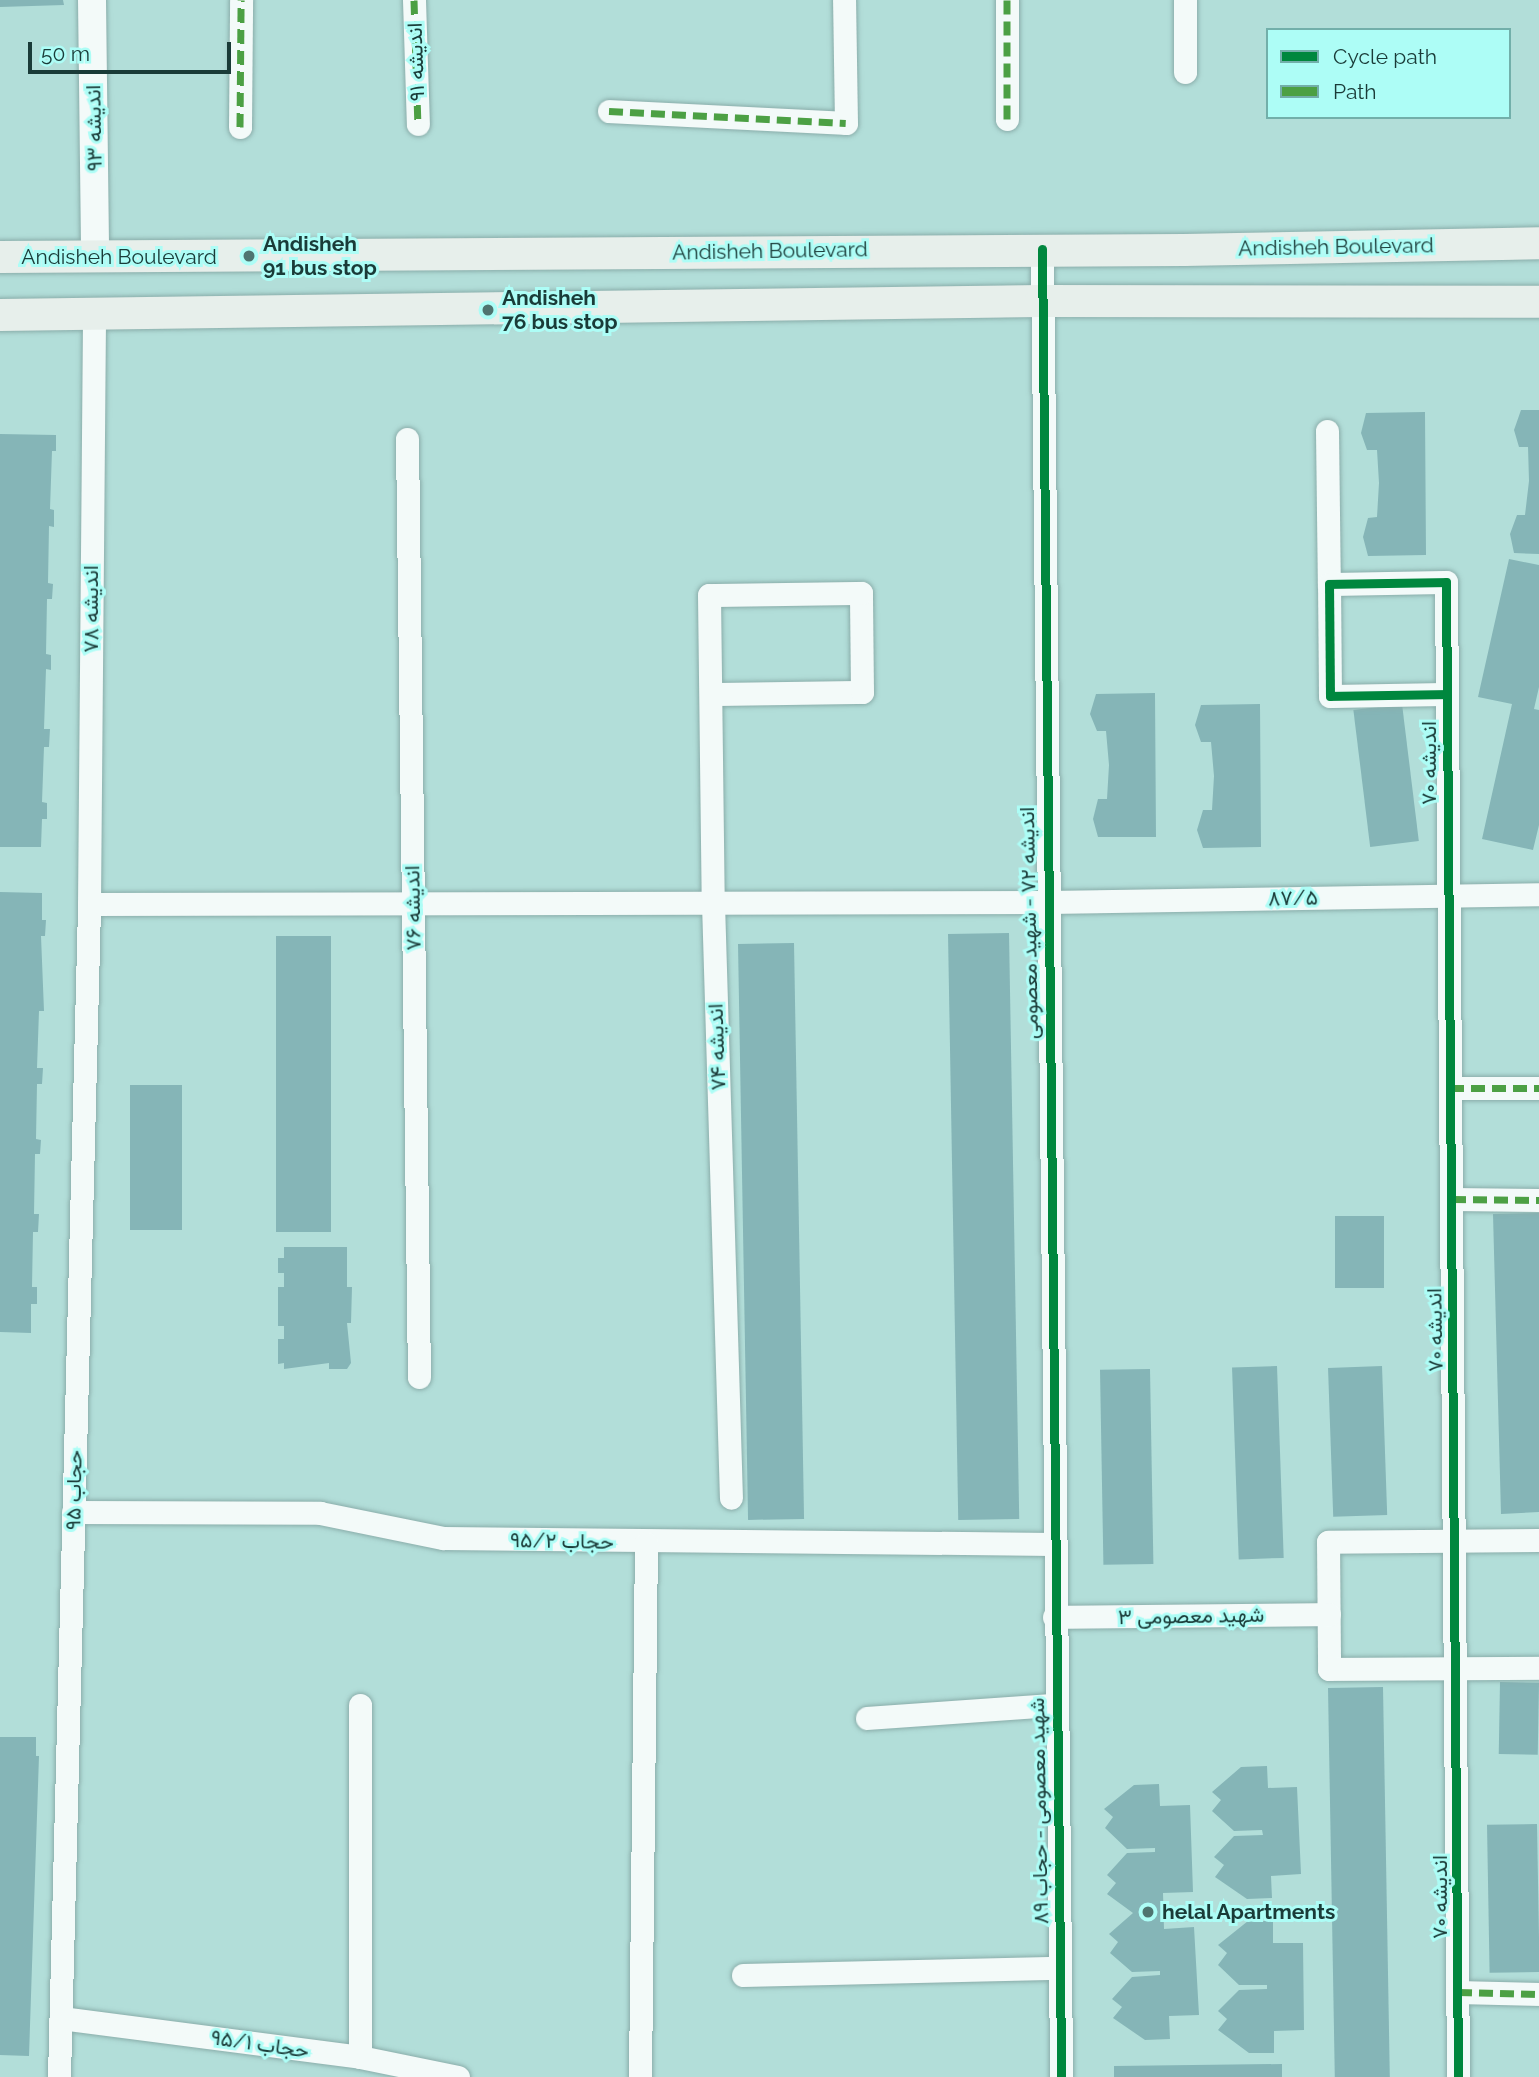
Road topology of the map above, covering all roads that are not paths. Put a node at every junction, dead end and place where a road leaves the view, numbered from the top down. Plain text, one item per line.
1 (92, 0) edge
2 (241, 0) edge
3 (414, 0) edge
4 (844, 0) edge
5 (1007, 0) edge
6 (1185, 0) edge
7 (1185, 72) dead end
8 (608, 111) dead end
9 (1007, 119) dead end
10 (418, 124) dead end
11 (240, 127) dead end
12 (1539, 243) edge
13 (1042, 249) junction
14 (0, 257) edge
15 (95, 257) junction
16 (1041, 301) junction
17 (1539, 302) edge
18 (93, 314) junction
19 (0, 315) edge
20 (1327, 431) dead end
21 (407, 439) dead end
22 (1329, 584) junction
23 (710, 694) junction
24 (1447, 694) junction
25 (1539, 894) edge
26 (1448, 896) junction
27 (1047, 902) junction
28 (413, 903) junction
29 (713, 903) junction
30 (89, 904) junction
31 (1450, 1088) junction
32 (1539, 1088) edge
33 (1452, 1199) junction
34 (1539, 1200) edge
35 (419, 1377) dead end
36 (731, 1498) dead end
37 (73, 1512) junction
38 (1539, 1540) edge
39 (1455, 1541) junction
40 (646, 1543) junction
41 (1053, 1544) junction
42 (1329, 1614) junction
43 (1054, 1617) junction
44 (1456, 1668) junction
45 (1539, 1668) edge
46 (360, 1705) dead end
47 (1055, 1705) junction
48 (867, 1718) dead end
49 (1059, 1968) junction
50 (743, 1975) dead end
51 (1458, 1992) junction
52 (1539, 1994) edge
53 (61, 2018) junction
54 (360, 2057) junction
55 (59, 2077) edge
56 (458, 2077) edge
57 (640, 2077) edge
58 (1061, 2077) edge
59 (1458, 2077) edge

1 - 15 street, اندیشه ۹۳
2 - 11 street
3 - 10 street, اندیشه ۹۱
4 - 8 street
5 - 9 street
6 - 7 street
12 - 13 main road, Andisheh Boulevard
13 - 15 main road, Andisheh Boulevard
13 - 16 street, اندیشه ۷۲ - شهید معصومی
14 - 15 main road, Andisheh Boulevard
16 - 17 main road
16 - 18 main road
16 - 27 street, اندیشه ۷۲ - شهید معصومی
18 - 19 main road
18 - 30 street, اندیشه ۷۸
20 - 22 street
21 - 28 street, اندیشه ۷۶
22 - 24 street
22 - 24 street, اندیشه ۷۰
23 - 23 street, اندیشه ۷۴
23 - 29 street, اندیشه ۷۴
24 - 26 street, اندیشه ۷۰
25 - 26 street, ۸۷/۵
26 - 27 street, ۸۷/۵
26 - 31 street, اندیشه ۷۰
27 - 29 street, ۸۷/۵
27 - 41 street, اندیشه ۷۲ - شهید معصومی
28 - 29 street, ۸۷/۵
28 - 30 street, ۸۷/۵
28 - 35 street, اندیشه ۷۶
29 - 36 street, اندیشه ۷۴
30 - 37 street, حجاب ۹۵
31 - 32 street
31 - 33 street, اندیشه ۷۰
33 - 34 street
33 - 39 street, اندیشه ۷۰
37 - 40 street, حجاب ۹۵/۲
37 - 53 street, حجاب ۹۵
38 - 39 street
39 - 42 street
39 - 44 street, اندیشه ۷۰
40 - 41 street, حجاب ۹۵/۲
40 - 57 street
41 - 43 street, شهید معصومی - حجاب ۸۹
42 - 43 street, شهید معصومی ۳
42 - 44 street
43 - 47 street, شهید معصومی - حجاب ۸۹
44 - 45 street
44 - 51 street, اندیشه ۷۰
46 - 54 street
47 - 48 street
47 - 49 street, شهید معصومی - حجاب ۸۹
49 - 50 street
49 - 58 street, شهید معصومی - حجاب ۸۹
51 - 52 street
51 - 59 street, اندیشه ۷۰
53 - 54 street, حجاب ۹۵/۱
53 - 55 street, حجاب ۹۵
54 - 56 street, حجاب ۹۵/۱

